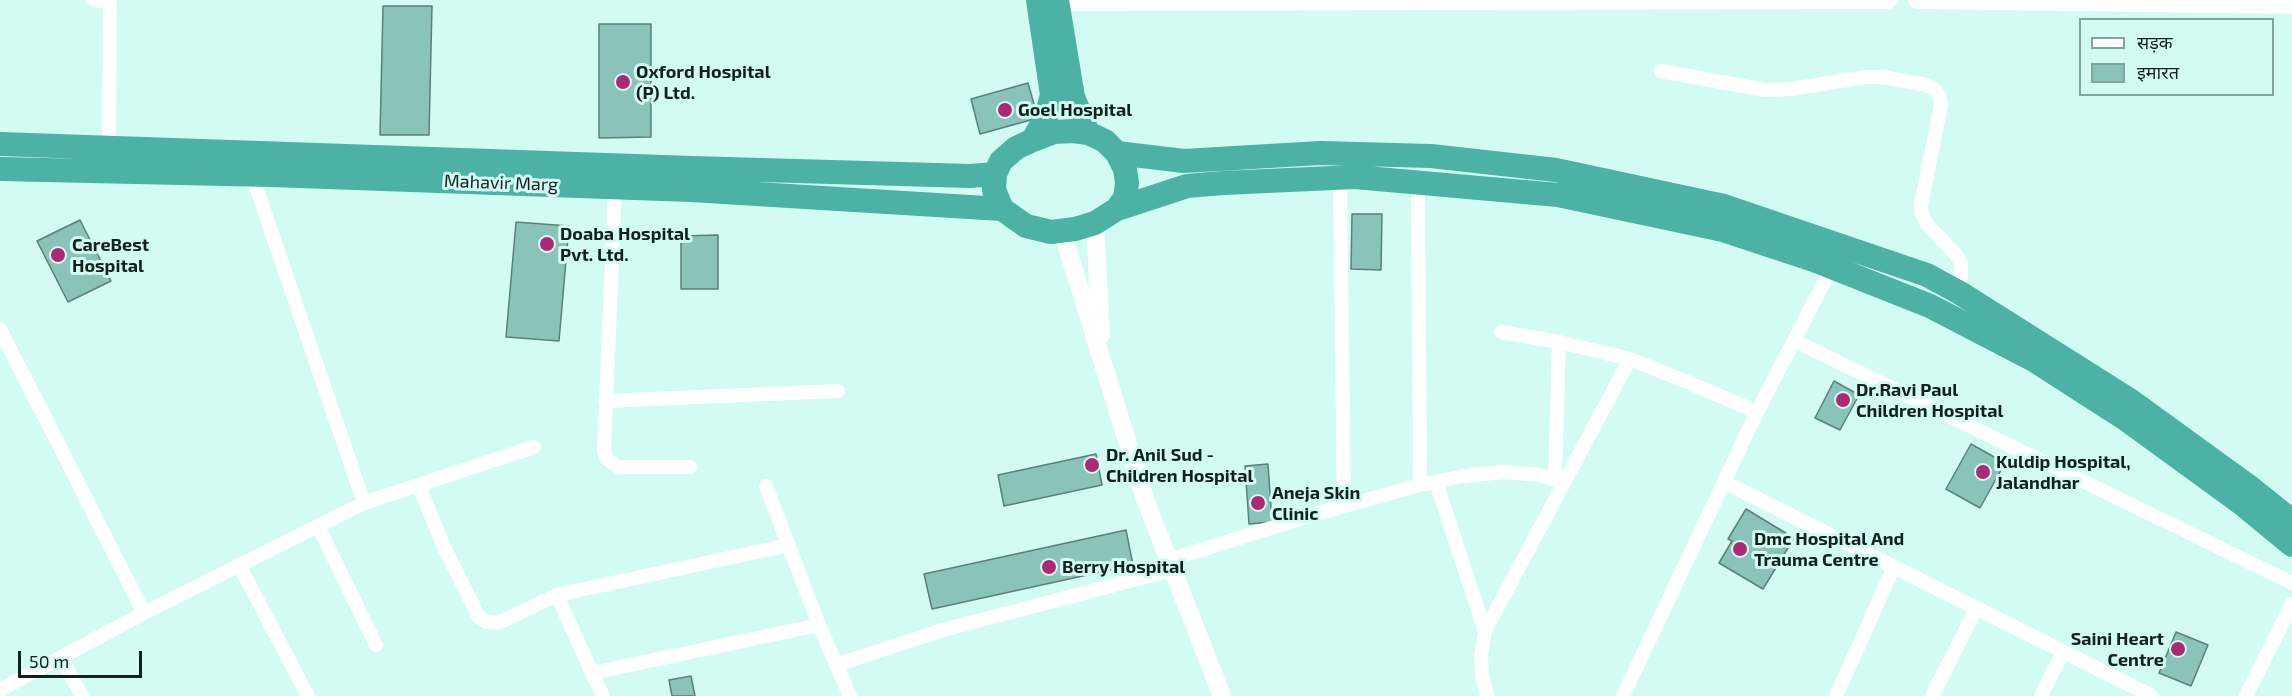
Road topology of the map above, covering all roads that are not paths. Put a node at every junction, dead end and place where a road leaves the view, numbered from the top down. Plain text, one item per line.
1 (94, 0) edge
2 (1888, 0) edge
3 (1917, 0) edge
4 (110, 1) edge
5 (1050, 1) edge
6 (1575, 1) edge
7 (2292, 5) edge
8 (1661, 71) dead end
9 (1088, 133) junction
10 (1033, 140) junction
11 (0, 144) edge
12 (109, 148) junction
13 (1117, 153) junction
14 (0, 169) edge
15 (995, 174) junction
16 (252, 175) junction
17 (1340, 177) junction
18 (1418, 181) junction
19 (615, 187) junction
20 (1117, 209) junction
21 (1002, 210) junction
22 (1095, 223) junction
23 (1062, 231) junction
24 (1832, 267) junction
25 (1960, 292) junction
26 (0, 329) edge
27 (1501, 332) dead end
28 (1795, 341) junction
29 (1559, 342) junction
30 (1630, 359) junction
31 (1103, 366) junction
32 (838, 391) dead end
33 (605, 401) junction
34 (1757, 412) junction
35 (534, 447) dead end
36 (690, 467) dead end
37 (1560, 481) junction
38 (1436, 482) junction
39 (1724, 482) junction
40 (1420, 485) junction
41 (419, 486) junction
42 (766, 486) dead end
43 (364, 503) junction
44 (1344, 507) junction
45 (2292, 521) edge
46 (318, 526) junction
47 (789, 545) junction
48 (2292, 545) edge
49 (240, 565) junction
50 (1170, 565) junction
51 (1894, 567) junction
52 (2292, 583) edge
53 (557, 595) junction
54 (2292, 604) edge
55 (1976, 609) junction
56 (144, 613) junction
57 (819, 625) junction
58 (1485, 631) junction
59 (376, 645) dead end
60 (2063, 652) junction
61 (61, 658) junction
62 (836, 665) junction
63 (592, 673) junction
64 (0, 690) edge
65 (82, 696) edge
66 (308, 696) edge
67 (603, 696) edge
68 (850, 696) edge
69 (1222, 696) edge
70 (1487, 696) edge
71 (1623, 696) edge
72 (1836, 696) edge
73 (1932, 696) edge
74 (2041, 696) edge
75 (2152, 696) edge
76 (2246, 696) edge

1 - 4 street
2 - 6 street
3 - 7 street
4 - 12 street
5 - 6 street
5 - 9 highway
5 - 10 highway
8 - 25 street
9 - 10 highway
9 - 13 highway
10 - 15 highway
11 - 12 highway, Mahavir Marg
12 - 15 highway, Mahavir Marg
13 - 20 highway
13 - 25 highway
14 - 16 highway, Mahavir Marg
15 - 21 highway
16 - 19 highway, Mahavir Marg
16 - 43 street
17 - 18 highway
17 - 20 highway
17 - 44 street
18 - 24 highway
18 - 40 street
19 - 21 highway, Mahavir Marg
19 - 33 street
20 - 22 highway
21 - 23 highway
22 - 23 highway
22 - 31 street
23 - 31 street
24 - 28 street
24 - 48 highway
25 - 45 highway
26 - 56 street
27 - 29 street
28 - 34 street
28 - 52 street
29 - 30 street
29 - 37 street
30 - 34 street
30 - 37 street
31 - 50 street
32 - 33 street
33 - 36 street
34 - 39 street
35 - 41 street
37 - 38 street
37 - 58 street
38 - 40 street
38 - 58 street
39 - 51 street
39 - 71 street
40 - 44 street
41 - 43 street
41 - 53 street
42 - 47 street
43 - 46 street
44 - 50 street
46 - 49 street
46 - 59 street
47 - 53 street
47 - 57 street
49 - 56 street
49 - 66 street
50 - 62 street
50 - 69 street
51 - 55 street
51 - 72 street
53 - 63 street
54 - 76 street
55 - 60 street
55 - 73 street
56 - 61 street
57 - 62 street
57 - 63 street
58 - 70 street
60 - 74 street
60 - 75 street
61 - 64 street
61 - 65 street
62 - 68 street
63 - 67 street

